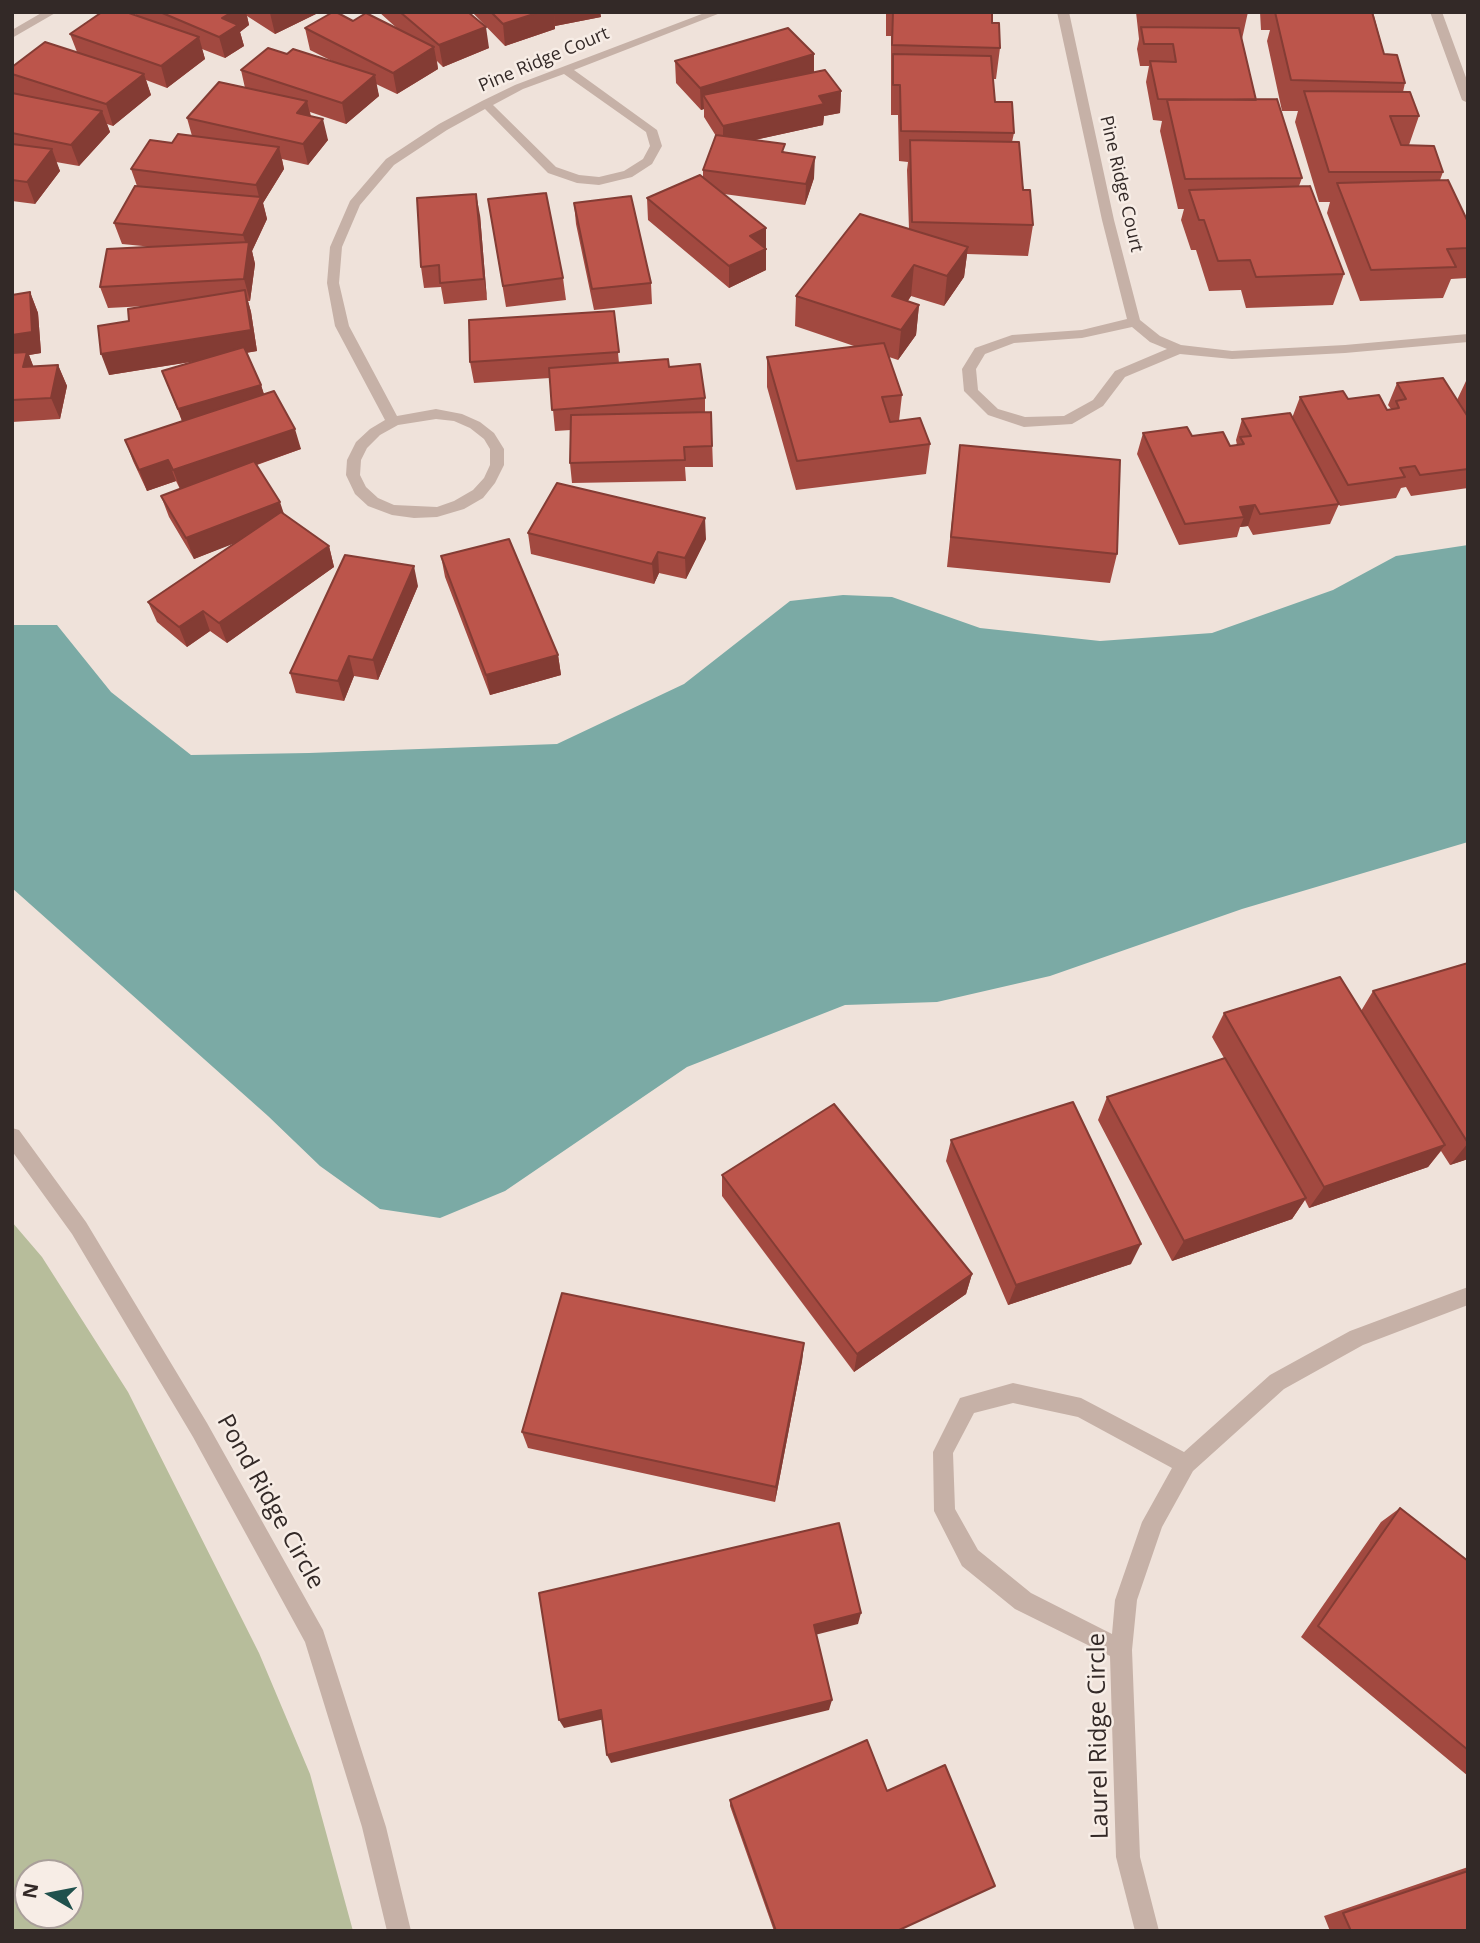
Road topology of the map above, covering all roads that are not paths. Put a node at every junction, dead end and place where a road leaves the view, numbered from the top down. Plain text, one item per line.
1 (52, 12) edge
2 (1063, 12) edge
3 (1436, 12) edge
4 (711, 13) edge
5 (12, 35) edge
6 (565, 69) junction
7 (1468, 100) edge
8 (486, 104) junction
9 (1134, 322) junction
10 (1468, 338) edge
11 (1179, 349) junction
12 (393, 422) junction
13 (12, 1136) edge
14 (1468, 1296) edge
15 (1186, 1464) junction
16 (1121, 1650) junction
17 (399, 1931) edge
18 (1147, 1931) edge

1 - 5 street
2 - 9 street, Pine Ridge Court
3 - 7 street
4 - 6 street, Pine Ridge Court
6 - 8 street, Pine Ridge Court
6 - 8 street
8 - 12 street, Pine Ridge Court
9 - 11 street
9 - 11 street
10 - 11 street
12 - 12 street
13 - 17 street, Pond Ridge Circle
14 - 15 street, Laurel Ridge Circle
15 - 16 street, Laurel Ridge Circle
15 - 16 street
16 - 18 street, Laurel Ridge Circle

